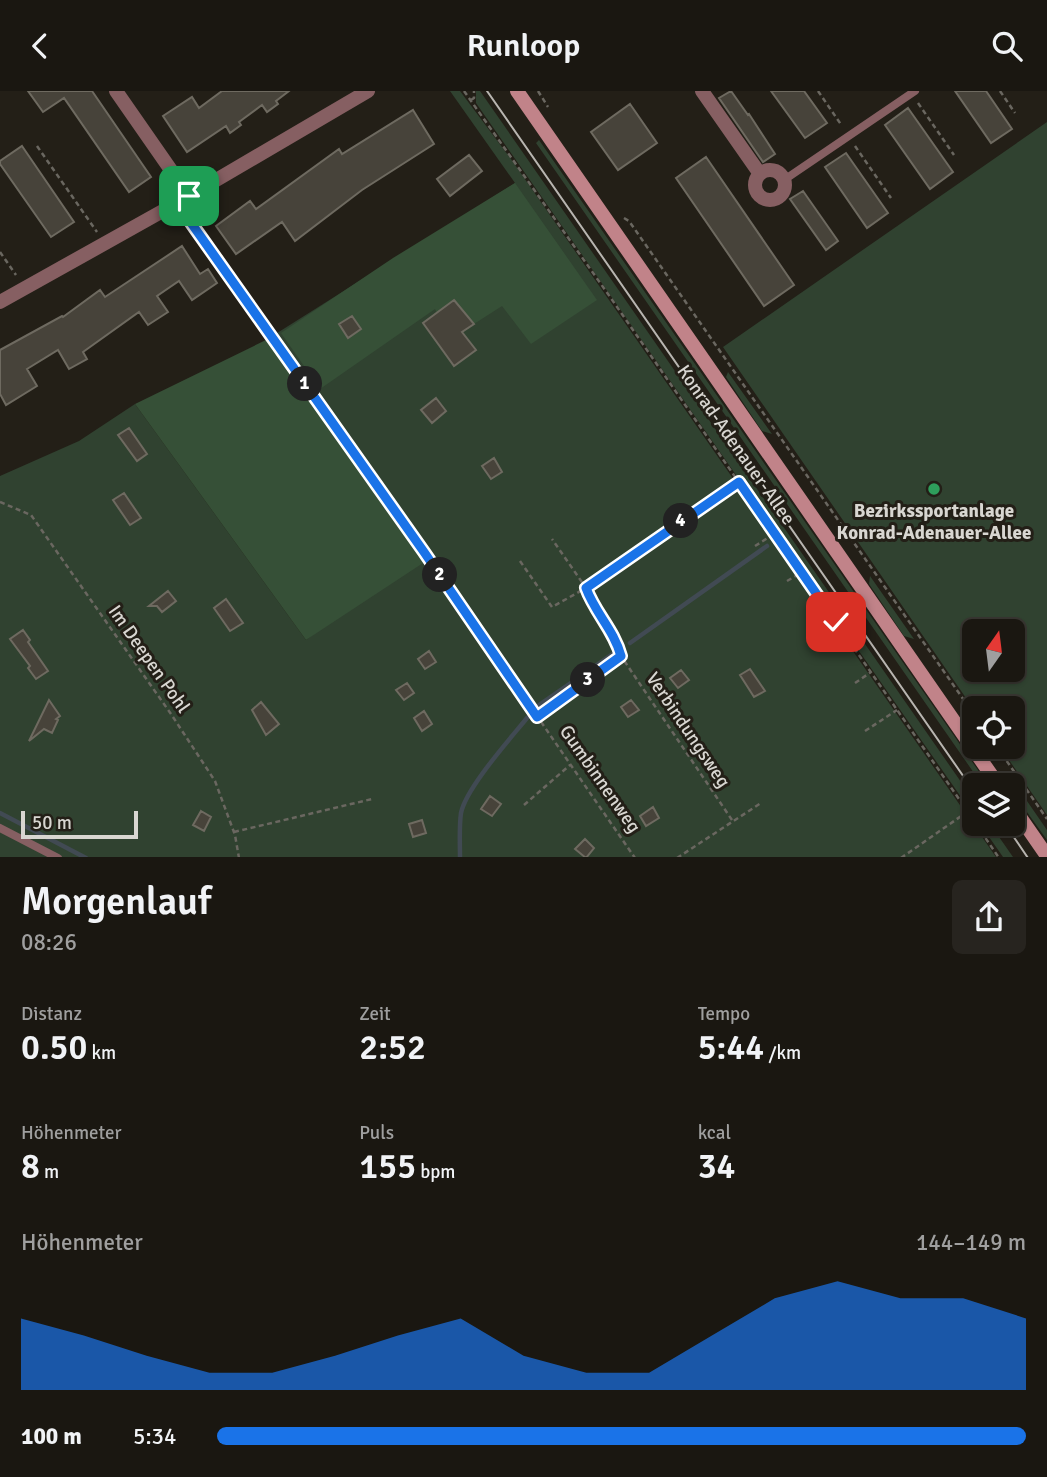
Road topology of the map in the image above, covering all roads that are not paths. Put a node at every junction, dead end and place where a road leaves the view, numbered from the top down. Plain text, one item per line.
1 (116, 91) edge
2 (368, 91) edge
3 (517, 91) edge
4 (702, 91) edge
5 (913, 92) edge
6 (760, 174) junction
7 (784, 180) junction
8 (183, 200) junction
9 (0, 303) edge
10 (424, 552) road end
11 (990, 773) edge
12 (1025, 824) edge
13 (0, 828) edge
14 (1047, 856) edge
15 (58, 857) edge

1 - 8 street
2 - 8 street
3 - 11 main road, Konrad-Adenauer-Allee
4 - 6 street
5 - 7 lane
6 - 7 street
6 - 7 street
8 - 9 street
8 - 10 lane
12 - 14 main road
13 - 15 lane

